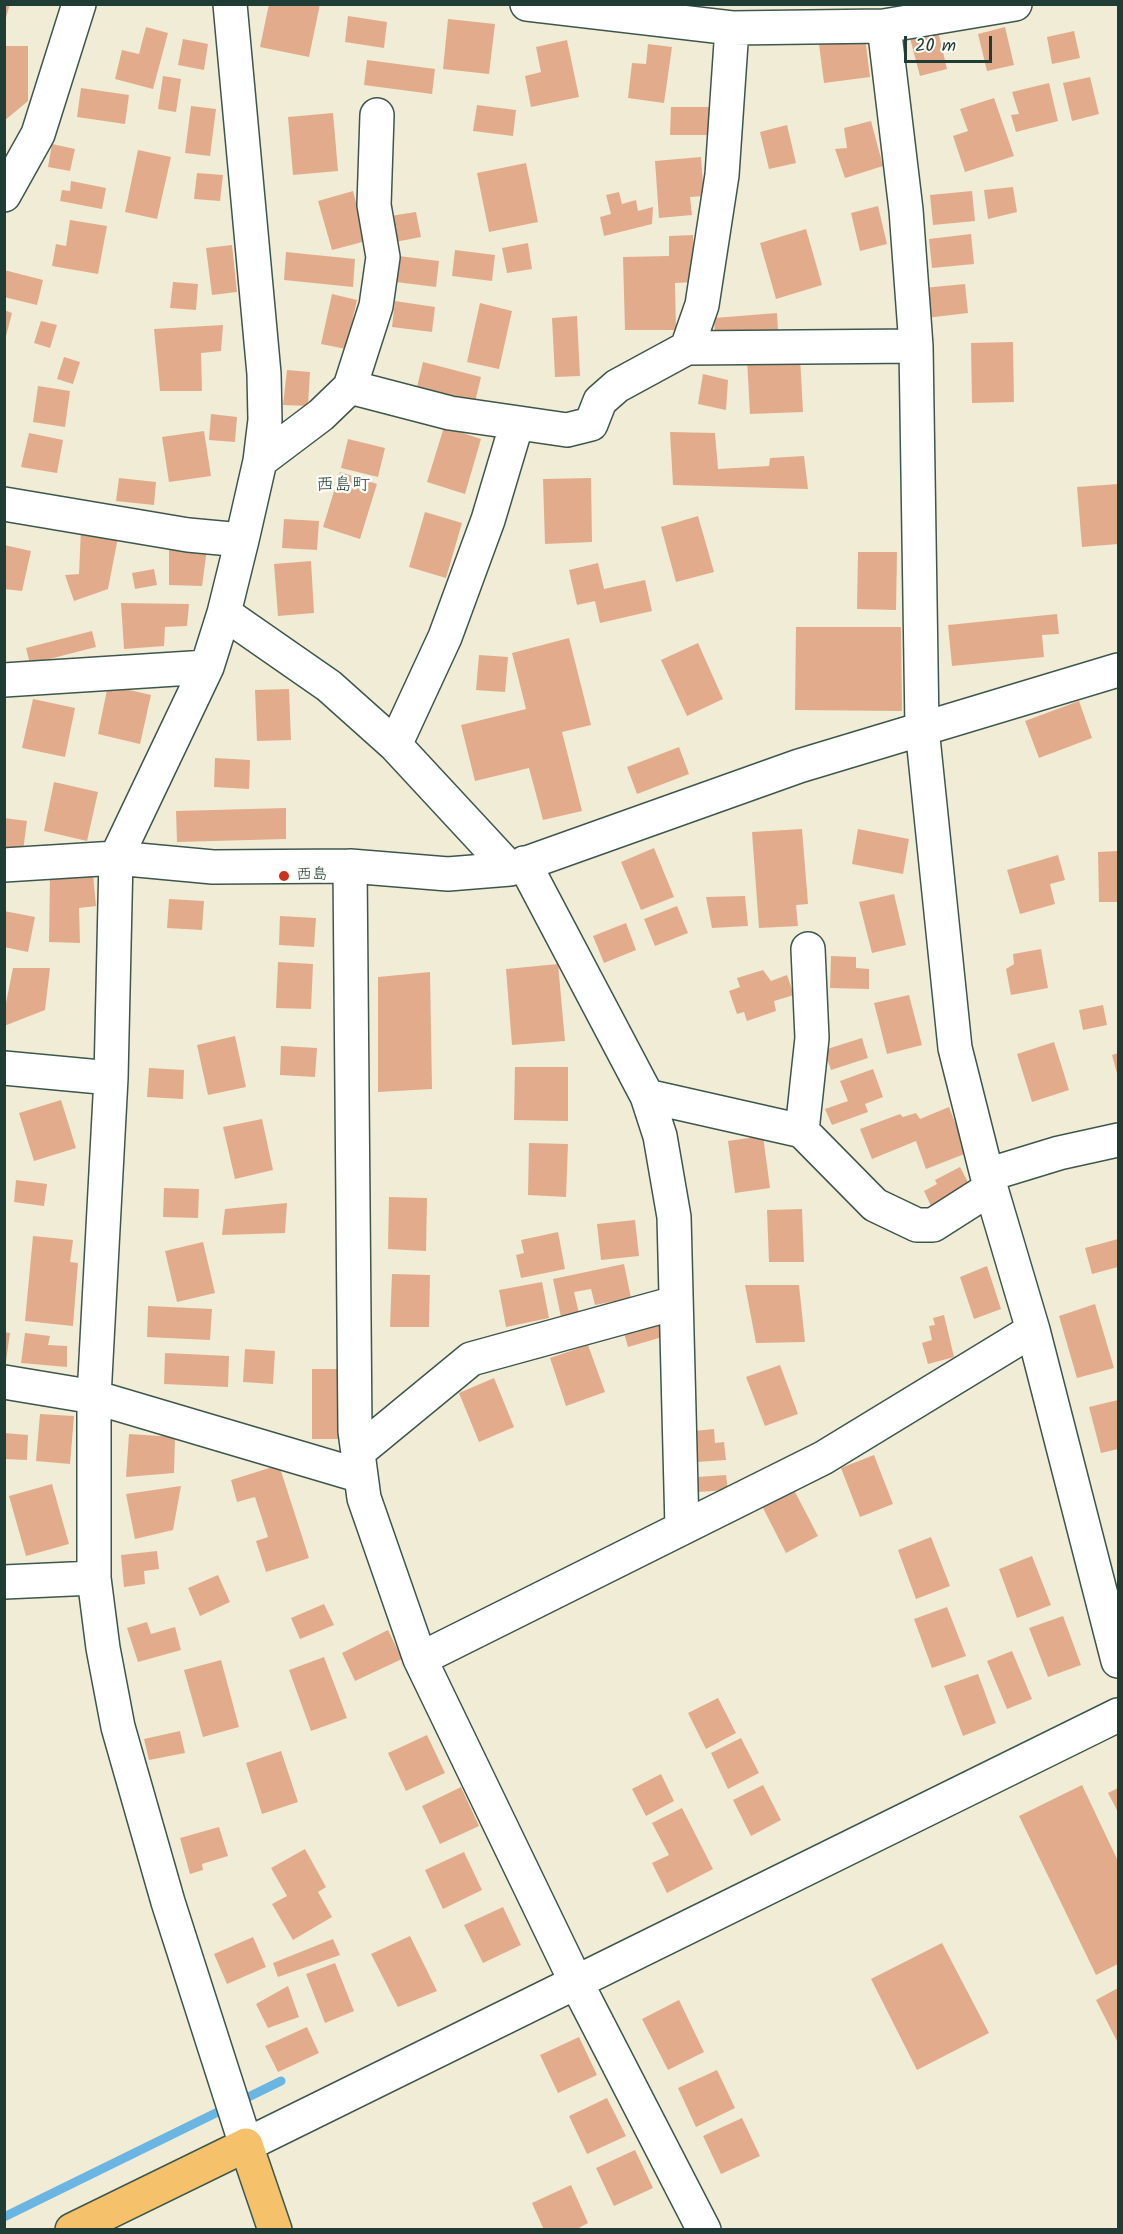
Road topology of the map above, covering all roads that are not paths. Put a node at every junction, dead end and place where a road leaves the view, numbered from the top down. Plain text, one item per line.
1 (79, 4) edge
2 (230, 4) edge
3 (527, 4) edge
4 (1015, 4) edge
5 (884, 26) junction
6 (732, 28) junction
7 (377, 115) dead end
8 (4, 195) edge
9 (916, 346) junction
10 (687, 348) junction
11 (350, 387) junction
12 (517, 423) junction
13 (260, 461) junction
14 (4, 504) edge
15 (242, 540) junction
16 (224, 613) junction
17 (207, 667) junction
18 (1119, 670) edge
19 (4, 680) edge
20 (922, 728) junction
21 (395, 745) junction
22 (117, 858) junction
23 (4, 865) edge
24 (350, 866) junction
25 (517, 866) junction
26 (808, 949) dead end
27 (4, 1068) edge
28 (111, 1078) junction
29 (647, 1096) junction
30 (802, 1131) junction
31 (1119, 1140) edge
32 (989, 1181) junction
33 (675, 1303) junction
34 (1034, 1330) junction
35 (4, 1382) edge
36 (94, 1397) junction
37 (360, 1464) junction
38 (682, 1528) junction
39 (94, 1578) junction
40 (4, 1582) edge
41 (420, 1659) junction
42 (1119, 1661) edge
43 (1119, 1715) edge
44 (576, 1982) junction
45 (246, 2145) junction
46 (72, 2229) edge
47 (275, 2229) edge
48 (704, 2229) edge

1 - 8 street
2 - 13 street
3 - 6 street
4 - 5 street
5 - 6 street
5 - 9 street
6 - 10 street
7 - 11 street
9 - 10 street
9 - 20 street
10 - 12 street
11 - 12 street
11 - 13 street
12 - 21 street
13 - 15 street
14 - 15 street
15 - 16 street
16 - 17 street
16 - 21 street
17 - 19 street
17 - 22 street
18 - 20 street
20 - 25 street
20 - 32 street
21 - 25 street
22 - 23 street
22 - 24 street
22 - 28 street
24 - 25 street
24 - 37 street
25 - 29 street
26 - 30 street
27 - 28 street
28 - 36 street
29 - 30 street
29 - 33 street
30 - 32 street
31 - 32 street
32 - 34 street
33 - 37 street
33 - 38 street
34 - 38 street
34 - 42 street
35 - 36 street
36 - 37 street
36 - 39 street
37 - 41 street
38 - 41 street
39 - 40 street
39 - 45 street
41 - 44 street
43 - 44 street
44 - 45 street
44 - 48 street
45 - 46 main road
45 - 47 main road

